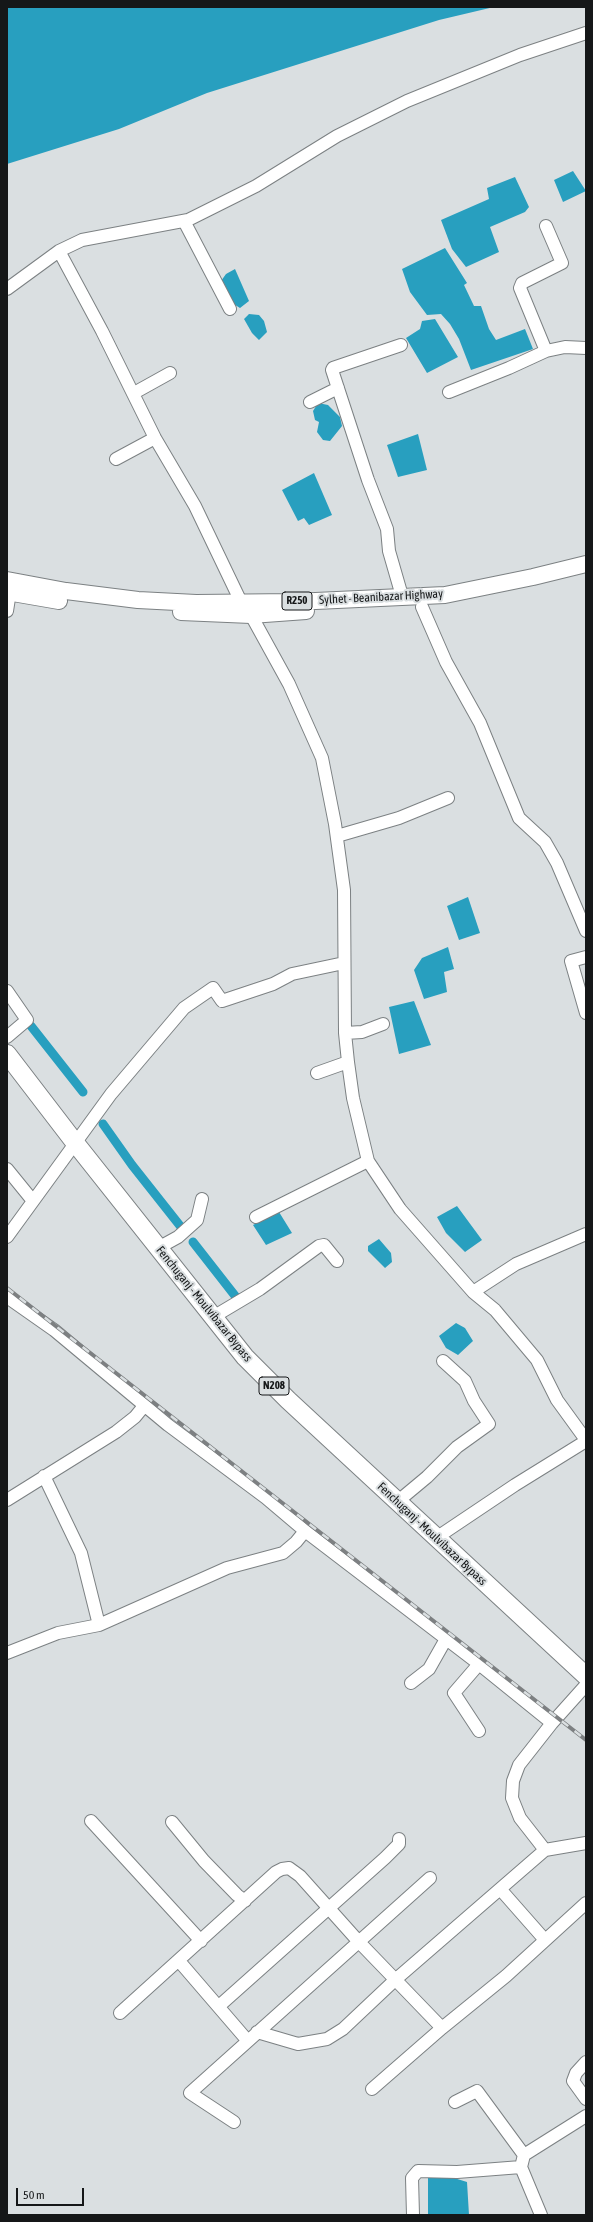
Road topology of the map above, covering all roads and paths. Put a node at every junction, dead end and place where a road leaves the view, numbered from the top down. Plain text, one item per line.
1 (586, 33) edge
2 (184, 221) junction
3 (546, 226) dead end
4 (59, 251) junction
5 (7, 289) edge
6 (230, 309) dead end
7 (401, 345) dead end
8 (586, 348) edge
9 (546, 351) junction
10 (170, 373) dead end
11 (338, 388) junction
12 (449, 392) dead end
13 (134, 393) junction
14 (310, 402) dead end
15 (155, 438) junction
16 (116, 459) dead end
17 (586, 564) edge
18 (586, 575) edge
19 (8, 588) edge
20 (402, 596) junction
21 (241, 602) junction
22 (422, 607) junction
23 (7, 611) edge
24 (251, 615) junction
25 (448, 798) dead end
26 (337, 836) junction
27 (586, 931) edge
28 (586, 957) edge
29 (344, 963) junction
30 (7, 991) edge
31 (586, 1014) edge
32 (384, 1024) dead end
33 (345, 1033) junction
34 (7, 1038) edge
35 (7, 1054) edge
36 (348, 1062) junction
37 (317, 1073) dead end
38 (76, 1144) junction
39 (368, 1161) junction
40 (7, 1169) edge
41 (202, 1199) dead end
42 (33, 1201) junction
43 (256, 1217) dead end
44 (586, 1234) edge
45 (7, 1237) edge
46 (158, 1248) junction
47 (337, 1261) dead end
48 (474, 1292) junction
49 (7, 1296) edge
50 (213, 1317) junction
51 (443, 1361) dead end
52 (144, 1406) junction
53 (586, 1440) edge
54 (44, 1476) junction
55 (7, 1500) edge
56 (397, 1502) junction
57 (304, 1531) junction
58 (436, 1538) junction
59 (100, 1625) junction
60 (446, 1639) junction
61 (7, 1654) edge
62 (479, 1664) junction
63 (586, 1676) edge
64 (411, 1683) dead end
65 (586, 1685) edge
66 (552, 1724) junction
67 (479, 1731) dead end
68 (92, 1821) dead end
69 (172, 1822) dead end
70 (399, 1840) dead end
71 (586, 1843) edge
72 (545, 1850) junction
73 (430, 1878) dead end
74 (500, 1890) junction
75 (245, 1901) junction
76 (586, 1903) edge
77 (329, 1907) junction
78 (545, 1940) junction
79 (201, 1941) junction
80 (359, 1942) junction
81 (179, 1961) junction
82 (395, 1980) junction
83 (219, 2006) junction
84 (120, 2013) dead end
85 (442, 2028) junction
86 (257, 2032) junction
87 (248, 2040) junction
88 (586, 2062) edge
89 (372, 2089) dead end
90 (586, 2099) edge
91 (455, 2102) dead end
92 (586, 2116) edge
93 (234, 2122) dead end
94 (524, 2155) junction
95 (521, 2167) junction
96 (413, 2215) edge
97 (541, 2215) edge

1 - 2 street
2 - 4 street
2 - 6 street
3 - 9 street
4 - 5 street
4 - 13 street
7 - 11 street
8 - 9 street
9 - 12 street
10 - 13 street
11 - 14 street
11 - 20 street
13 - 15 street
15 - 16 street
15 - 21 street
17 - 20 main road, Sylhet - Beanibazar Highway / R250
18 - 22 main road, Sylhet - Beanibazar Highway / R250
19 - 21 main road, Sylhet - Beanibazar Highway / R250
19 - 23 street
19 - 24 main road, Sylhet - Beanibazar Highway / R250
20 - 21 main road, Sylhet - Beanibazar Highway / R250
21 - 24 street
22 - 24 main road, Sylhet - Beanibazar Highway / R250
22 - 27 street
24 - 26 street
25 - 26 street
26 - 29 street
28 - 31 street
29 - 33 street
29 - 38 street
30 - 34 street
32 - 33 street
33 - 36 street
35 - 38 highway, Fenchuganj - Moulvibazar Bypass / N208
36 - 37 street
36 - 39 street
38 - 42 street
38 - 46 highway, Fenchuganj - Moulvibazar Bypass / N208
39 - 43 street
39 - 48 street
40 - 42 street
41 - 46 street
42 - 45 street
44 - 48 street
46 - 50 highway, Fenchuganj - Moulvibazar Bypass / N208
47 - 50 street
48 - 53 street
49 - 52 street
50 - 56 highway, Fenchuganj - Moulvibazar Bypass / N208
51 - 56 street
52 - 54 street
52 - 57 street
53 - 58 street
54 - 55 street
54 - 59 street
56 - 58 highway, Fenchuganj - Moulvibazar Bypass / N208
57 - 59 street
57 - 60 street
58 - 63 highway, Fenchuganj - Moulvibazar Bypass / N208
59 - 61 street
60 - 62 street
60 - 64 street
62 - 66 street
62 - 67 street
65 - 66 street
66 - 72 street
68 - 79 street
69 - 75 street
70 - 77 street
71 - 72 street
72 - 74 street
73 - 80 street
74 - 78 street
74 - 82 street
75 - 77 street
75 - 79 street
76 - 78 street
77 - 80 street
77 - 83 street
78 - 85 street
79 - 81 street
80 - 82 street
80 - 86 street
81 - 83 street
81 - 84 street
82 - 85 street
82 - 86 street
83 - 87 street
85 - 89 street
86 - 87 street
87 - 93 street
88 - 90 street
91 - 94 street
92 - 94 street
94 - 95 street
95 - 96 street
95 - 97 street

